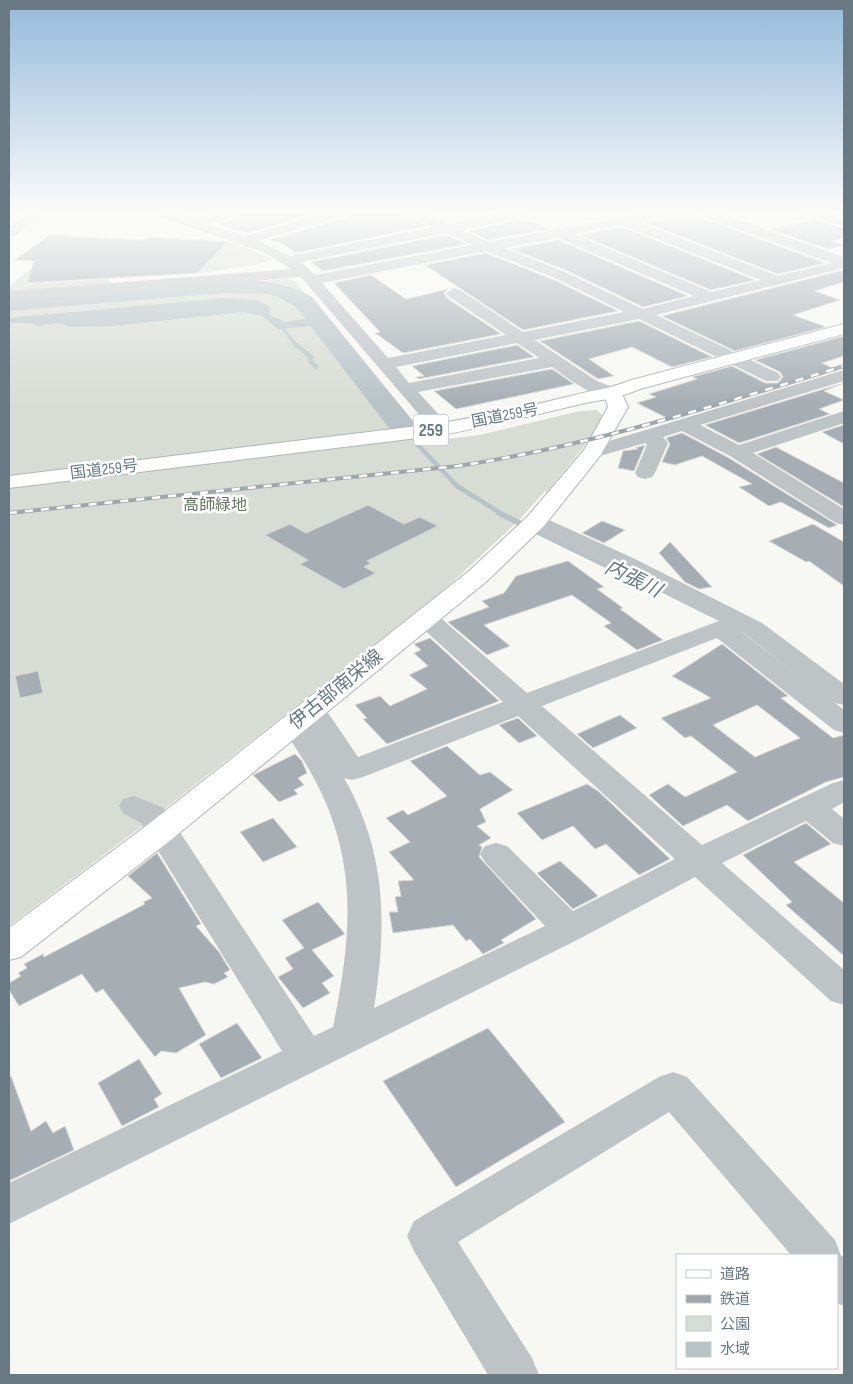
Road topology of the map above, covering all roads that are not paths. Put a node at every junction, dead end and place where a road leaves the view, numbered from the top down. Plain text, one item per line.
1 (285, 278) edge
2 (310, 278) edge
3 (565, 278) edge
4 (664, 278) edge
5 (770, 278) edge
6 (786, 278) edge
7 (776, 280) junction
8 (454, 293) dead end
9 (9, 296) edge
10 (710, 297) junction
11 (640, 314) junction
12 (844, 329) edge
13 (520, 338) junction
14 (732, 359) junction
15 (553, 361) junction
16 (384, 364) junction
17 (772, 377) dead end
18 (842, 378) edge
19 (405, 389) junction
20 (790, 392) junction
21 (613, 394) junction
22 (741, 407) junction
23 (844, 417) edge
24 (683, 424) junction
25 (442, 428) junction
26 (795, 433) junction
27 (647, 436) junction
28 (592, 452) junction
29 (737, 452) junction
30 (645, 473) dead end
31 (9, 482) edge
32 (844, 518) edge
33 (532, 525) junction
34 (426, 618) junction
35 (844, 697) edge
36 (525, 704) junction
37 (303, 717) junction
38 (844, 724) edge
39 (844, 790) edge
40 (134, 806) dead end
41 (809, 807) junction
42 (161, 831) junction
43 (844, 835) edge
44 (496, 854) dead end
45 (700, 860) junction
46 (569, 929) junction
47 (9, 947) edge
48 (844, 991) edge
49 (350, 1037) junction
50 (307, 1058) junction
51 (9, 1204) edge
52 (818, 1254) edge
53 (515, 1375) edge

1 - 9 street
2 - 16 street
3 - 11 street
4 - 10 street
5 - 7 street
6 - 7 street
7 - 10 street
8 - 13 street
10 - 11 street
11 - 13 street
11 - 14 street
12 - 14 main road, 国道259号 / 259
13 - 15 street
13 - 16 street
14 - 17 street
14 - 21 main road, 国道259号 / 259
15 - 19 street
15 - 21 street
16 - 19 street
18 - 20 street
19 - 25 street
20 - 22 street
20 - 23 street
21 - 25 main road, 国道259号 / 259
21 - 28 main road, 伊古部南栄線
22 - 24 street
22 - 26 street
23 - 26 street
24 - 27 street
24 - 29 street
25 - 31 main road, 国道259号 / 259
26 - 29 street
27 - 28 street
27 - 30 street
28 - 33 main road, 伊古部南栄線
29 - 32 street
33 - 34 main road, 伊古部南栄線
33 - 35 street
34 - 36 street
34 - 37 main road, 伊古部南栄線
36 - 37 street
36 - 38 street
36 - 45 street
37 - 42 main road, 伊古部南栄線
37 - 49 street
39 - 41 street
40 - 42 street
41 - 43 street
41 - 45 street
42 - 47 main road, 伊古部南栄線
42 - 50 street
44 - 46 street
45 - 46 street
45 - 48 street
46 - 49 street
49 - 50 street
50 - 51 street
52 - 53 street

